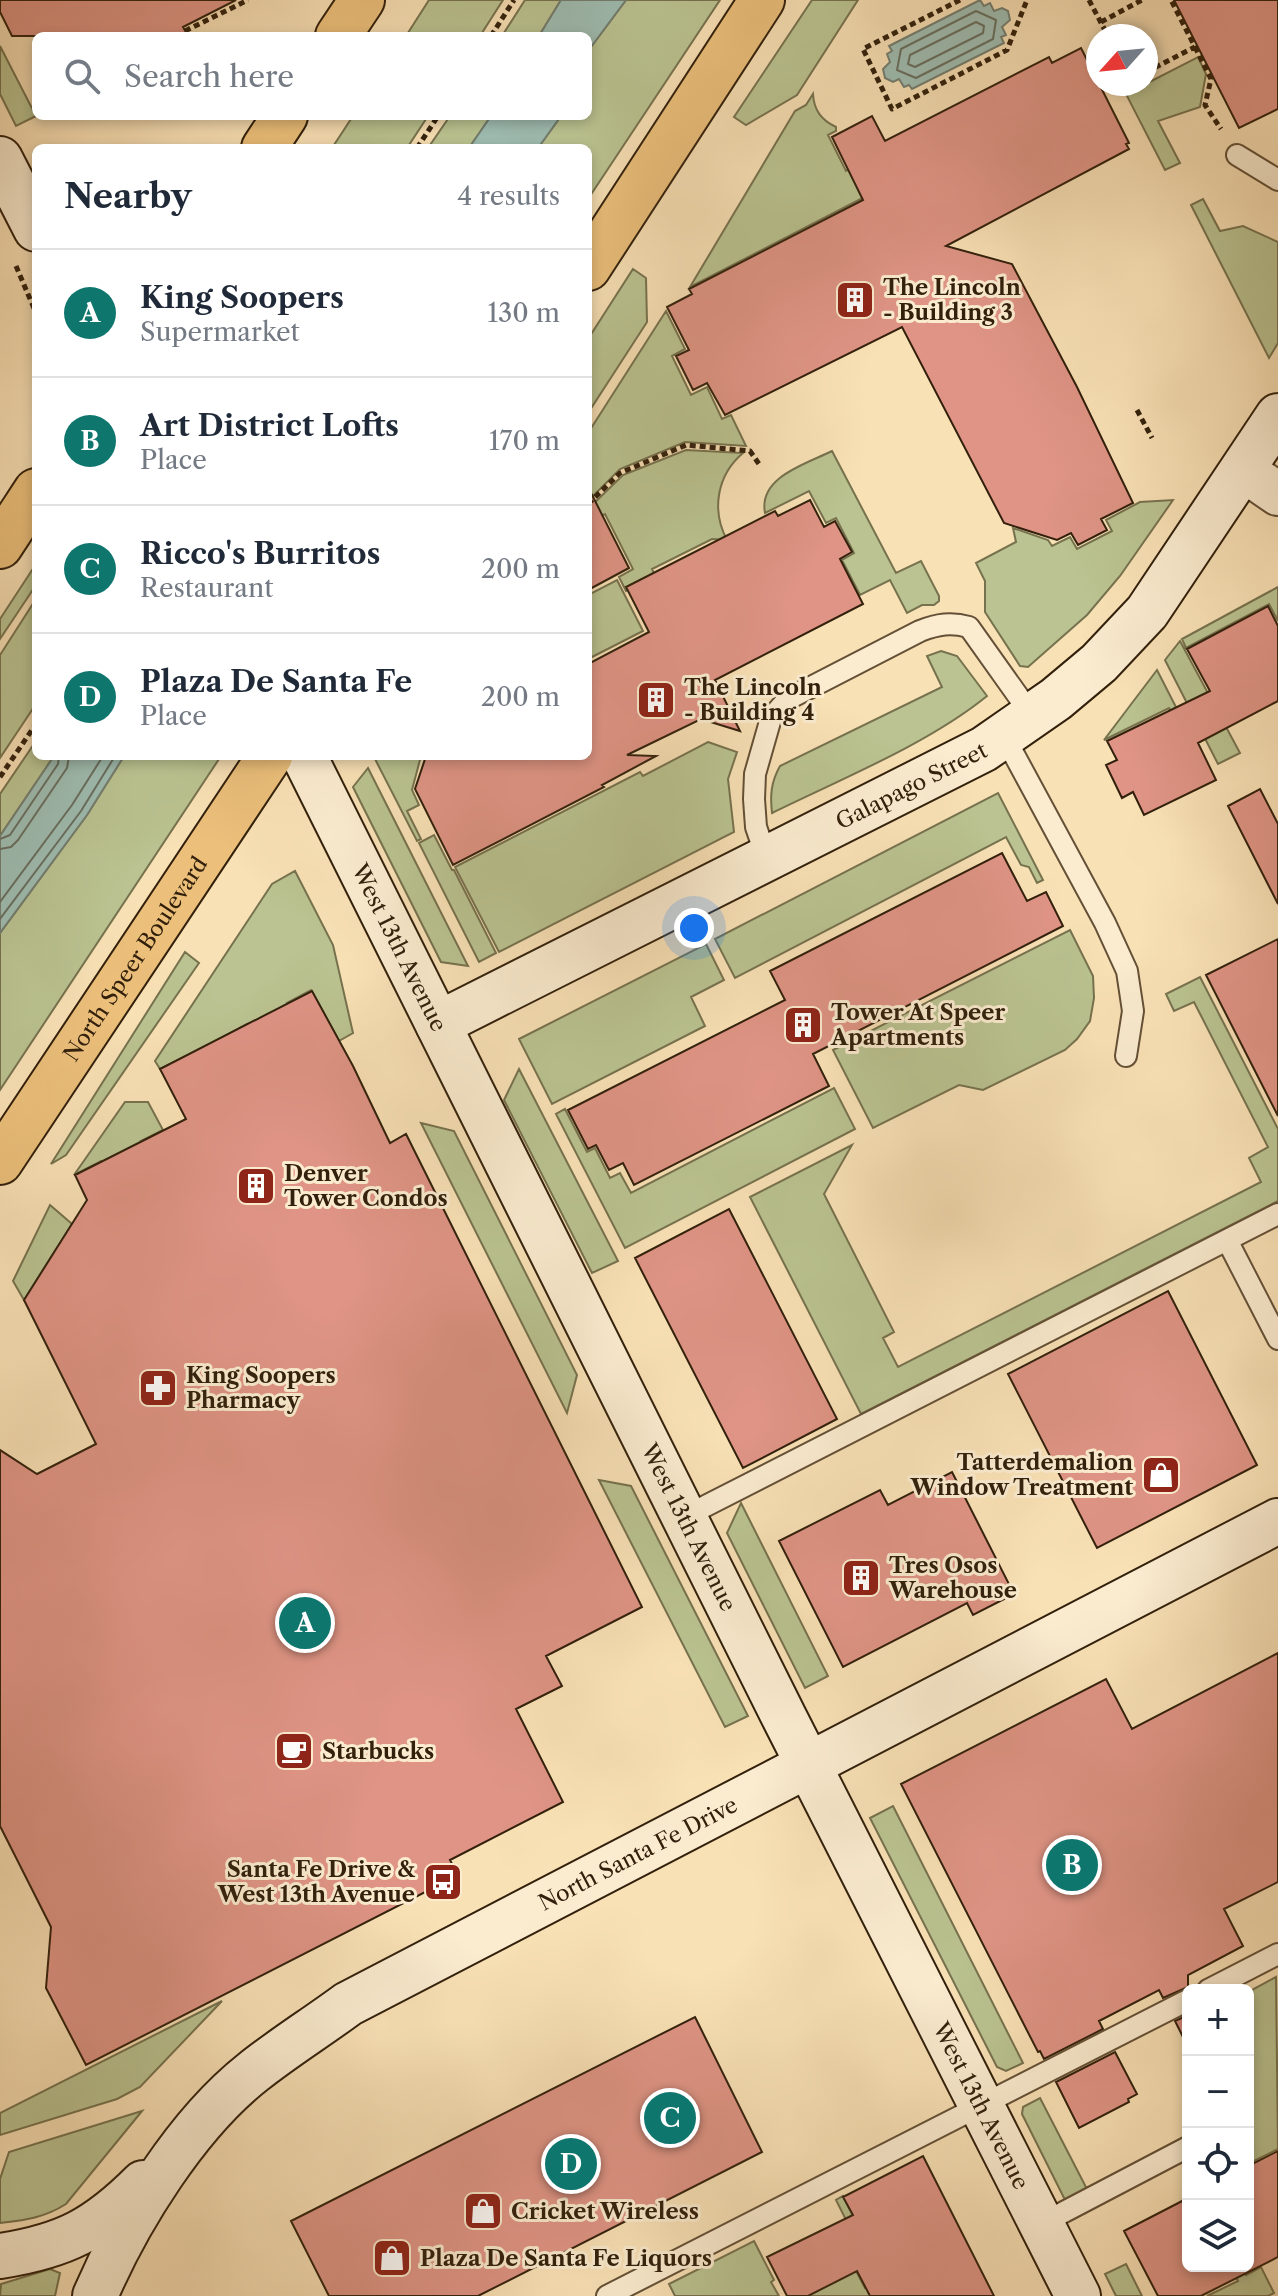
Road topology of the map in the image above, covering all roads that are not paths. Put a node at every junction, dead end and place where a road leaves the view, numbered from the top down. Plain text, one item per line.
1 (362, 0) edge
2 (762, 0) edge
3 (341, 32) edge
4 (282, 120) edge
5 (267, 144) edge
6 (1237, 155) road end
7 (4, 177) edge
8 (1278, 180) edge
9 (32, 222) edge
10 (592, 262) edge
11 (1278, 416) edge
12 (1261, 482) edge
13 (32, 497) edge
14 (0, 546) edge
15 (1018, 726) junction
16 (267, 760) edge
17 (306, 760) edge
18 (767, 859) junction
19 (438, 1024) junction
20 (1126, 1056) dead end
21 (0, 1162) edge
22 (1278, 1214) edge
23 (1227, 1240) junction
24 (1278, 1339) edge
25 (684, 1517) junction
26 (1278, 1521) edge
27 (808, 1765) junction
28 (1278, 1954) edge
29 (1220, 1984) edge
30 (1182, 2003) edge
31 (981, 2106) junction
32 (180, 2148) junction
33 (1182, 2150) edge
34 (1041, 2224) junction
35 (0, 2256) edge
36 (95, 2296) edge
37 (607, 2296) edge
38 (1078, 2296) edge

1 - 3 main road
2 - 10 main road
4 - 5 main road
6 - 8 lane
7 - 9 main road
11 - 12 main road, Galapago Street
12 - 15 main road, Galapago Street
13 - 14 main road
15 - 18 main road, Galapago Street
15 - 18 lane
15 - 20 lane
16 - 21 main road, North Speer Boulevard
17 - 19 main road, West 13th Avenue
18 - 19 main road, Galapago Street
19 - 25 main road, West 13th Avenue
22 - 23 lane
23 - 24 lane
23 - 25 lane
25 - 27 main road, West 13th Avenue
26 - 27 main road, North Santa Fe Drive
27 - 31 main road, West 13th Avenue
27 - 32 main road, North Santa Fe Drive
28 - 29 lane
30 - 31 lane
31 - 34 main road, West 13th Avenue
31 - 37 lane
32 - 35 main road
32 - 36 main road, North Santa Fe Drive
33 - 34 lane
34 - 38 main road, West 13th Avenue

